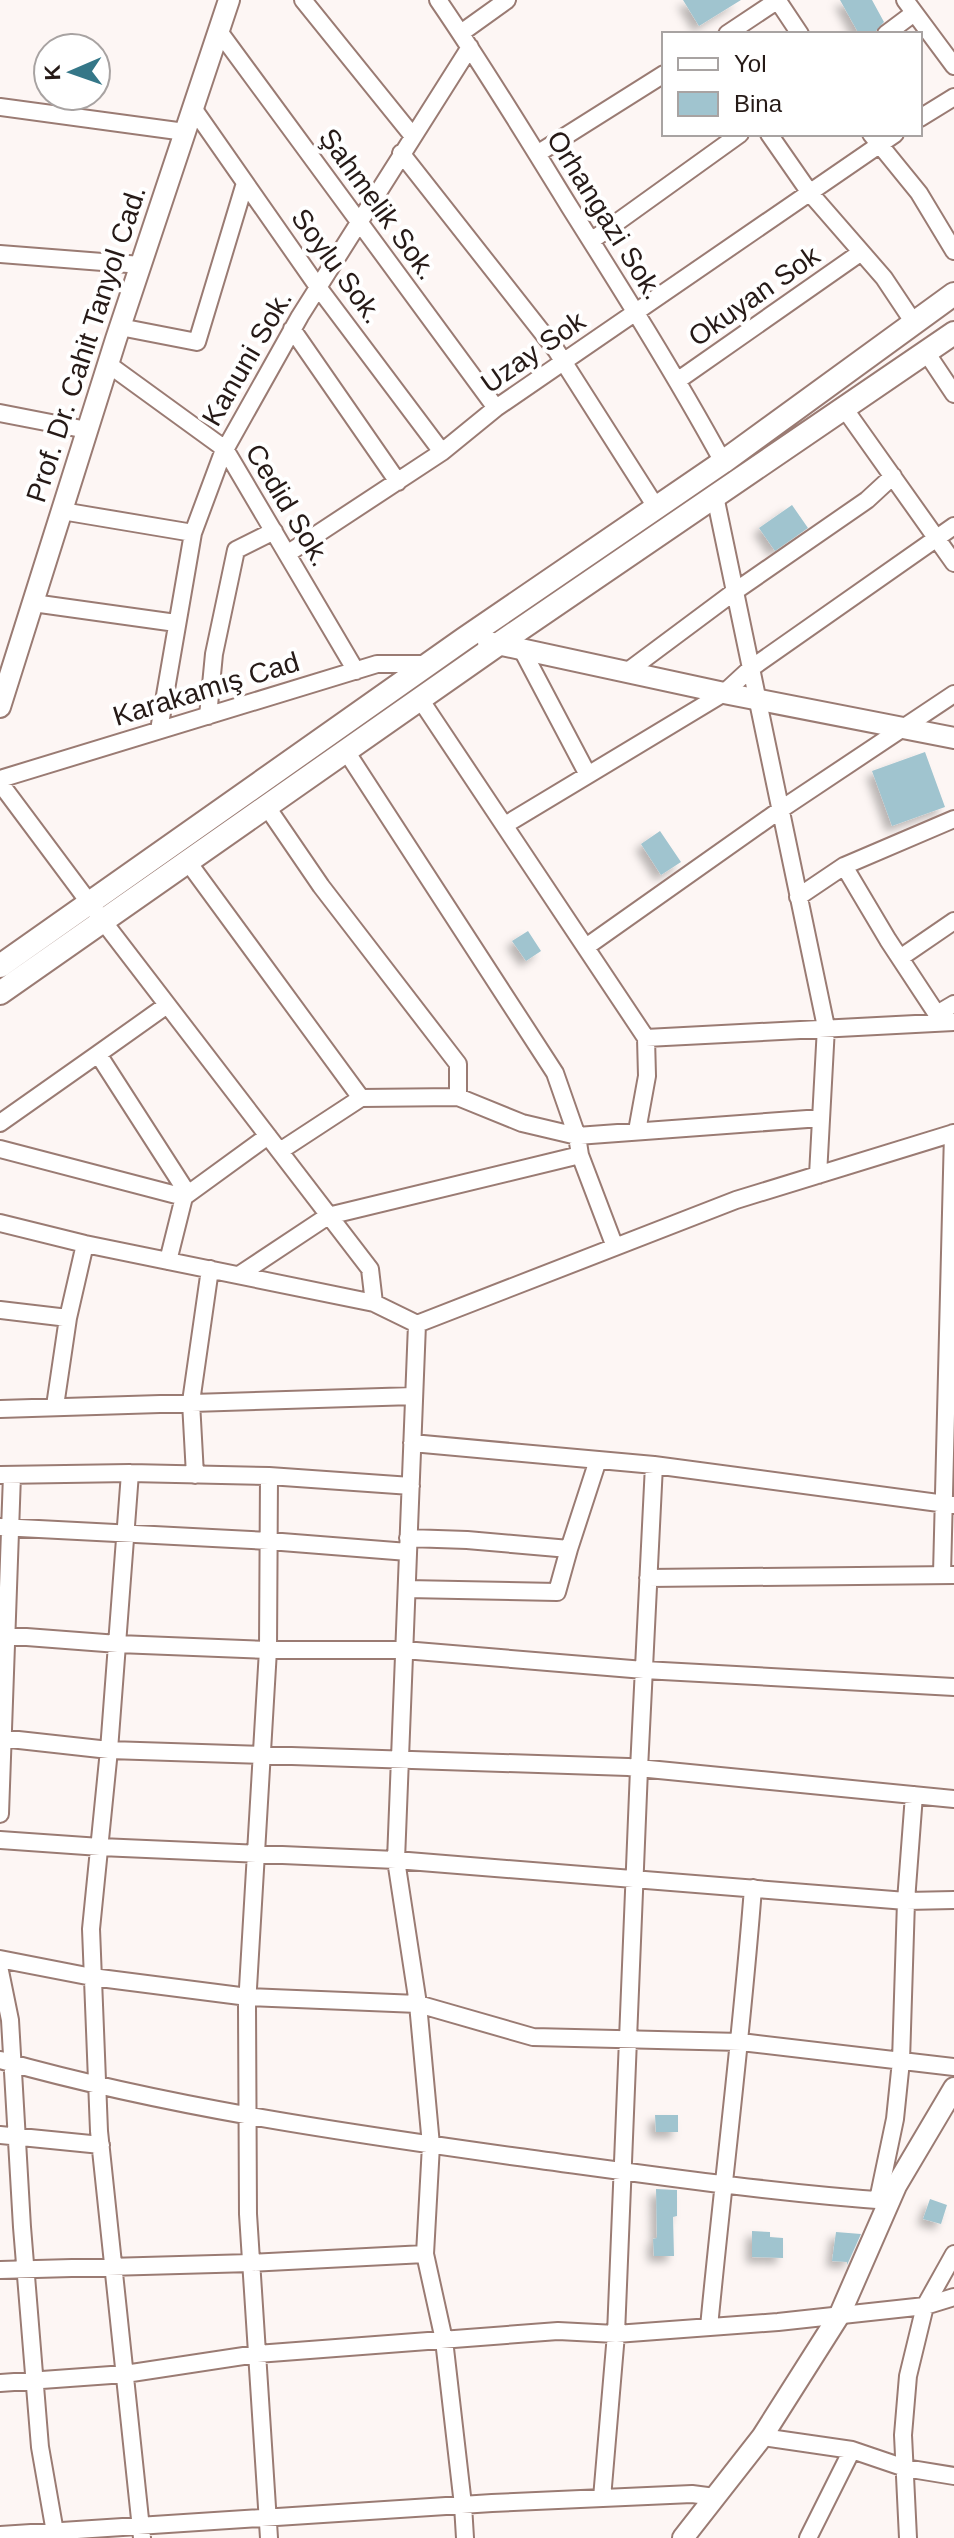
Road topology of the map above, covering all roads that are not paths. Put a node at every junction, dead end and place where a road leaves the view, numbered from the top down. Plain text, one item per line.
1 (229, 0) edge
2 (303, 0) edge
3 (438, 0) edge
4 (507, 0) edge
5 (778, 0) edge
6 (910, 6) edge
7 (218, 30) junction
8 (730, 32) edge
9 (799, 32) edge
10 (888, 32) edge
11 (465, 40) junction
12 (954, 66) edge
13 (662, 75) edge
14 (954, 97) edge
15 (0, 107) edge
16 (193, 108) junction
17 (922, 117) edge
18 (185, 132) junction
19 (412, 135) junction
20 (737, 136) edge
21 (770, 136) edge
22 (875, 140) edge
23 (401, 153) junction
24 (537, 154) junction
25 (245, 183) junction
26 (810, 193) junction
27 (358, 221) junction
28 (591, 241) junction
29 (954, 251) edge
30 (860, 253) junction
31 (0, 254) edge
32 (141, 265) junction
33 (318, 287) junction
34 (954, 294) edge
35 (636, 313) junction
36 (914, 323) junction
37 (120, 327) junction
38 (292, 329) junction
39 (954, 333) edge
40 (926, 352) junction
41 (564, 363) junction
42 (108, 364) junction
43 (677, 381) junction
44 (954, 394) edge
45 (496, 408) junction
46 (844, 408) junction
47 (0, 413) edge
48 (87, 430) junction
49 (225, 449) junction
50 (442, 452) junction
51 (723, 462) junction
52 (893, 476) junction
53 (398, 482) junction
54 (715, 496) junction
55 (656, 507) junction
56 (62, 511) junction
57 (954, 526) edge
58 (274, 531) junction
59 (193, 533) junction
60 (938, 538) junction
61 (287, 554) junction
62 (954, 563) edge
63 (734, 592) junction
64 (33, 603) junction
65 (176, 623) junction
66 (464, 639) junction
67 (511, 645) junction
68 (429, 664) junction
69 (750, 669) junction
70 (356, 671) junction
71 (628, 671) junction
72 (724, 693) junction
73 (954, 694) edge
74 (420, 699) junction
75 (756, 699) junction
76 (0, 707) edge
77 (208, 716) junction
78 (904, 728) junction
79 (159, 730) junction
80 (954, 738) edge
81 (346, 751) junction
82 (588, 775) junction
83 (0, 781) edge
84 (267, 807) junction
85 (780, 810) junction
86 (954, 819) edge
87 (505, 825) junction
88 (188, 862) junction
89 (844, 866) junction
90 (798, 897) junction
91 (96, 912) junction
92 (954, 921) edge
93 (586, 947) junction
94 (900, 958) junction
95 (0, 966) edge
96 (0, 993) edge
97 (954, 1004) edge
98 (167, 1005) junction
99 (944, 1020) edge
100 (826, 1027) junction
101 (646, 1038) junction
102 (98, 1054) junction
103 (458, 1097) junction
104 (361, 1098) junction
105 (821, 1118) junction
106 (0, 1123) edge
107 (637, 1131) junction
108 (953, 1133) edge
109 (268, 1136) junction
110 (577, 1136) junction
111 (0, 1149) edge
112 (280, 1151) junction
113 (580, 1155) junction
114 (818, 1175) junction
115 (186, 1195) junction
116 (328, 1216) junction
117 (0, 1223) edge
118 (952, 1225) edge
119 (85, 1244) junction
120 (615, 1247) junction
121 (168, 1261) junction
122 (210, 1269) junction
123 (239, 1275) junction
124 (374, 1303) junction
125 (0, 1310) edge
126 (68, 1318) junction
127 (417, 1324) junction
128 (950, 1366) edge
129 (414, 1396) junction
130 (191, 1402) junction
131 (55, 1406) junction
132 (0, 1409) edge
133 (412, 1443) junction
134 (598, 1460) junction
135 (654, 1465) junction
136 (130, 1473) junction
137 (6, 1475) edge
138 (195, 1475) junction
139 (269, 1476) junction
140 (411, 1486) junction
141 (948, 1504) edge
142 (5, 1527) edge
143 (127, 1534) junction
144 (269, 1541) junction
145 (408, 1545) junction
146 (569, 1549) junction
147 (948, 1574) edge
148 (648, 1578) junction
149 (407, 1589) junction
150 (2, 1635) edge
151 (118, 1644) junction
152 (268, 1650) junction
153 (404, 1650) junction
154 (644, 1670) junction
155 (954, 1687) edge
156 (1, 1738) edge
157 (109, 1750) junction
158 (262, 1756) junction
159 (400, 1758) junction
160 (639, 1769) junction
161 (914, 1795) junction
162 (954, 1799) edge
163 (0, 1814) edge
164 (0, 1840) edge
165 (100, 1847) junction
166 (256, 1853) junction
167 (396, 1860) junction
168 (635, 1878) junction
169 (753, 1888) junction
170 (954, 1900) edge
171 (906, 1901) junction
172 (0, 1959) edge
173 (0, 1971) edge
174 (92, 1977) junction
175 (248, 1997) junction
176 (418, 2004) junction
177 (629, 2039) junction
178 (741, 2042) junction
179 (901, 2061) junction
180 (6, 2062) edge
181 (954, 2067) edge
182 (97, 2086) junction
183 (954, 2088) edge
184 (248, 2115) junction
185 (8, 2136) edge
186 (101, 2145) junction
187 (431, 2145) junction
188 (623, 2171) junction
189 (723, 2184) junction
190 (884, 2200) junction
191 (425, 2254) junction
192 (954, 2254) edge
193 (251, 2263) junction
194 (113, 2267) junction
195 (0, 2270) edge
196 (26, 2270) junction
197 (954, 2297) edge
198 (925, 2306) junction
199 (840, 2314) junction
200 (709, 2327) junction
201 (616, 2334) junction
202 (444, 2340) junction
203 (257, 2354) junction
204 (125, 2374) junction
205 (34, 2379) junction
206 (0, 2383) edge
207 (762, 2437) junction
208 (852, 2450) junction
209 (905, 2468) junction
210 (954, 2476) edge
211 (715, 2497) junction
212 (602, 2498) junction
213 (463, 2505) junction
214 (266, 2516) junction
215 (141, 2531) edge
216 (56, 2534) edge
217 (0, 2535) edge
218 (269, 2538) edge
219 (465, 2538) edge
220 (683, 2538) edge
221 (808, 2538) edge
222 (908, 2538) edge

1 - 7 street, Prof. Dr. Cahit Tanyol Cad.
2 - 19 street
3 - 11 street, Orhangazi Sok.
4 - 11 street
5 - 8 street
5 - 9 street
6 - 10 street
6 - 12 street
7 - 16 street, Prof. Dr. Cahit Tanyol Cad.
7 - 27 street, Şahmelik Sok.
11 - 19 street, Kanuni Sok.
11 - 24 street, Orhangazi Sok.
13 - 24 street
14 - 17 street
15 - 18 street
16 - 18 street, Prof. Dr. Cahit Tanyol Cad.
16 - 25 street, Soylu Sok.
18 - 32 street, Prof. Dr. Cahit Tanyol Cad.
19 - 23 street, Kanuni Sok.
20 - 28 street
21 - 26 street
22 - 26 street, Uzay Sok
22 - 29 street
23 - 27 street, Kanuni Sok.
23 - 41 street
24 - 28 street, Orhangazi Sok.
25 - 33 street, Soylu Sok.
25 - 37 street
26 - 30 street
26 - 35 street, Uzay Sok
27 - 33 street, Kanuni Sok.
27 - 45 street, Şahmelik Sok.
28 - 35 street, Orhangazi Sok.
30 - 36 street
30 - 43 street, Okuyan Sok
31 - 32 street
32 - 37 street, Prof. Dr. Cahit Tanyol Cad.
33 - 38 street, Kanuni Sok.
33 - 50 street, Soylu Sok.
34 - 36 main road
35 - 41 street, Uzay Sok
35 - 43 street, Orhangazi Sok.
36 - 51 main road
37 - 42 street, Prof. Dr. Cahit Tanyol Cad.
38 - 49 street, Kanuni Sok.
38 - 53 street
39 - 40 main road
40 - 44 street
40 - 46 main road
41 - 45 street, Uzay Sok
41 - 55 street
42 - 48 street, Prof. Dr. Cahit Tanyol Cad.
42 - 49 street, Cedid Sok.
43 - 51 street, Orhangazi Sok.
45 - 50 street, Uzay Sok
46 - 52 street
46 - 54 main road
47 - 48 street
48 - 56 street, Prof. Dr. Cahit Tanyol Cad.
49 - 58 street, Cedid Sok.
49 - 59 street, Kanuni Sok.
50 - 53 street, Uzay Sok
51 - 55 main road
52 - 60 street
52 - 63 street
53 - 61 street, Uzay Sok
54 - 63 street
54 - 67 main road
55 - 66 main road
56 - 59 street
56 - 64 street, Prof. Dr. Cahit Tanyol Cad.
57 - 60 street
58 - 61 street, Cedid Sok.
58 - 77 street
59 - 65 street, Kanuni Sok.
60 - 62 street
60 - 69 street
61 - 70 street, Cedid Sok.
63 - 69 street
63 - 71 street
64 - 65 street
64 - 76 street, Prof. Dr. Cahit Tanyol Cad.
65 - 79 street, Kanuni Sok.
66 - 67 street
66 - 68 main road
67 - 71 street
67 - 74 main road
67 - 82 street
68 - 70 street, Karakamış Cad
68 - 91 main road
69 - 72 street
69 - 75 street
70 - 77 street, Karakamış Cad
71 - 72 street
72 - 75 street
72 - 82 street
73 - 78 street
74 - 81 main road
74 - 87 street
75 - 78 street
75 - 85 street
77 - 79 street, Karakamış Cad
78 - 80 street
78 - 85 street
79 - 83 street, Karakamış Cad
81 - 84 main road
81 - 110 street
82 - 87 street
83 - 91 street
84 - 88 main road
84 - 103 street
85 - 90 street
85 - 93 street
86 - 89 street
87 - 93 street
88 - 91 main road
88 - 104 street
89 - 90 street
89 - 94 street
90 - 100 street
91 - 95 main road
91 - 96 main road
91 - 98 street
92 - 94 street
93 - 101 street
94 - 99 street
97 - 99 street
98 - 102 street
98 - 109 street
99 - 100 street
100 - 101 street
100 - 105 street
101 - 107 street
102 - 106 street
102 - 115 street
103 - 104 street
103 - 110 street
104 - 112 street
105 - 107 street
105 - 114 street
107 - 110 street
108 - 114 street
108 - 118 street
109 - 112 street
109 - 115 street
110 - 113 street
111 - 115 street
112 - 116 street
113 - 116 street
113 - 120 street
114 - 120 street
115 - 121 street
116 - 123 street
116 - 124 street
117 - 119 street
118 - 128 street
119 - 121 street
119 - 126 street
120 - 127 street
121 - 122 street
122 - 123 street
122 - 130 street
123 - 124 street
124 - 127 street
125 - 126 street
126 - 131 street
127 - 129 street
128 - 141 street
129 - 130 street
129 - 133 street
130 - 131 street
130 - 138 street
131 - 132 street
133 - 134 street
133 - 140 street
134 - 135 street
134 - 146 street
135 - 141 street
135 - 148 street
136 - 137 street
136 - 138 street
136 - 143 street
137 - 142 street
138 - 139 street
139 - 140 street
139 - 144 street
140 - 145 street
141 - 147 street
142 - 143 street
142 - 150 street
143 - 144 street
143 - 151 street
144 - 145 street
144 - 152 street
145 - 146 street
145 - 149 street
146 - 149 street
147 - 148 street
148 - 154 street
149 - 153 street
150 - 151 street
150 - 156 street
151 - 152 street
151 - 157 street
152 - 153 street
152 - 158 street
153 - 154 street
153 - 159 street
154 - 155 street
154 - 160 street
156 - 157 street
156 - 163 street
157 - 158 street
157 - 165 street
158 - 159 street
158 - 166 street
159 - 160 street
159 - 167 street
160 - 161 street
160 - 168 street
161 - 162 street
161 - 171 street
164 - 165 street
165 - 166 street
165 - 174 street
166 - 167 street
166 - 175 street
167 - 168 street
167 - 176 street
168 - 169 street
168 - 177 street
169 - 171 street
169 - 178 street
170 - 171 street
171 - 179 street
172 - 174 street
173 - 180 street
174 - 175 street
174 - 182 street
175 - 176 street
175 - 184 street
176 - 177 street
176 - 187 street
177 - 178 street
177 - 188 street
178 - 179 street
178 - 189 street
179 - 181 street
179 - 190 street
180 - 182 street
180 - 185 street
182 - 184 street
182 - 186 street
183 - 190 street
184 - 187 street
184 - 193 street
185 - 186 street
185 - 196 street
186 - 194 street
187 - 188 street
187 - 191 street
188 - 189 street
188 - 201 street
189 - 190 street
189 - 200 street
190 - 199 street
191 - 193 street
191 - 202 street
192 - 198 street
193 - 194 street
193 - 203 street
194 - 196 street
194 - 204 street
195 - 196 street
196 - 205 street
197 - 198 street
198 - 199 street
198 - 209 street
199 - 200 street
199 - 207 street
200 - 201 street
201 - 202 street
201 - 212 street
202 - 203 street
202 - 213 street
203 - 204 street
203 - 214 street
204 - 205 street
204 - 215 street
205 - 206 street
205 - 216 street
207 - 208 street
207 - 211 street
208 - 209 street
208 - 221 street
209 - 210 street
209 - 222 street
211 - 212 street
211 - 220 street
212 - 213 street
213 - 214 street
213 - 219 street
214 - 215 street
214 - 218 street
215 - 216 street
216 - 217 street

